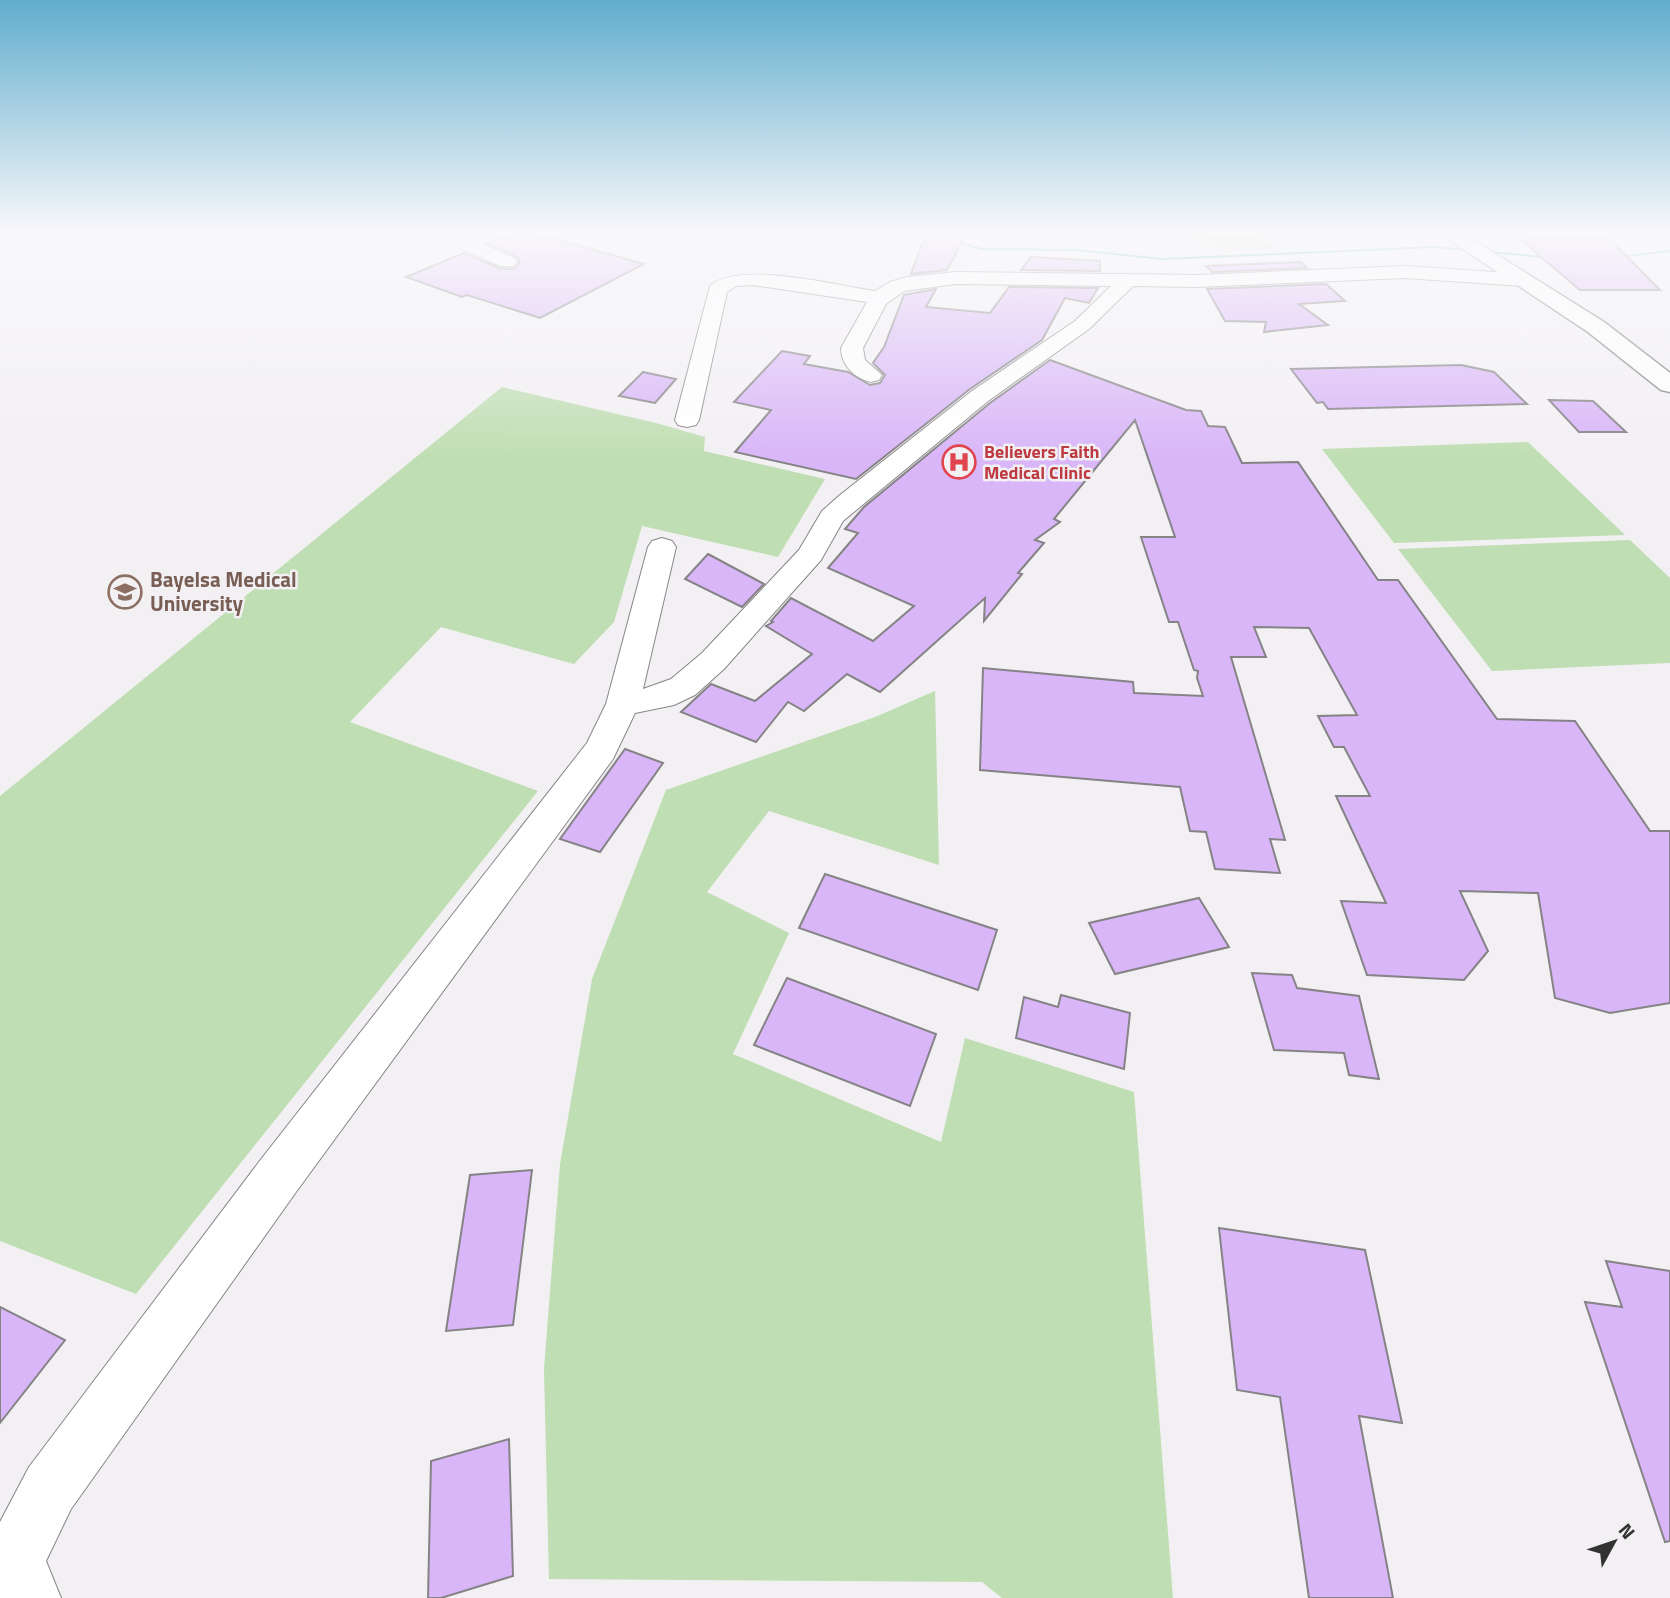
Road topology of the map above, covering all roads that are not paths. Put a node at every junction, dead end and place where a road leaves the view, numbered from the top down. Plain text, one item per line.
1 (713, 308) edge
2 (875, 308) edge
3 (1100, 308) edge
4 (1568, 308) edge
5 (1587, 308) edge
6 (1670, 366) edge
7 (870, 375) dead end
8 (1670, 385) edge
9 (687, 420) dead end
10 (662, 547) dead end
11 (623, 704) junction
12 (29, 1598) edge

1 - 9 street
2 - 7 street
3 - 11 street
4 - 8 main road
5 - 6 main road
10 - 11 street
11 - 12 street

